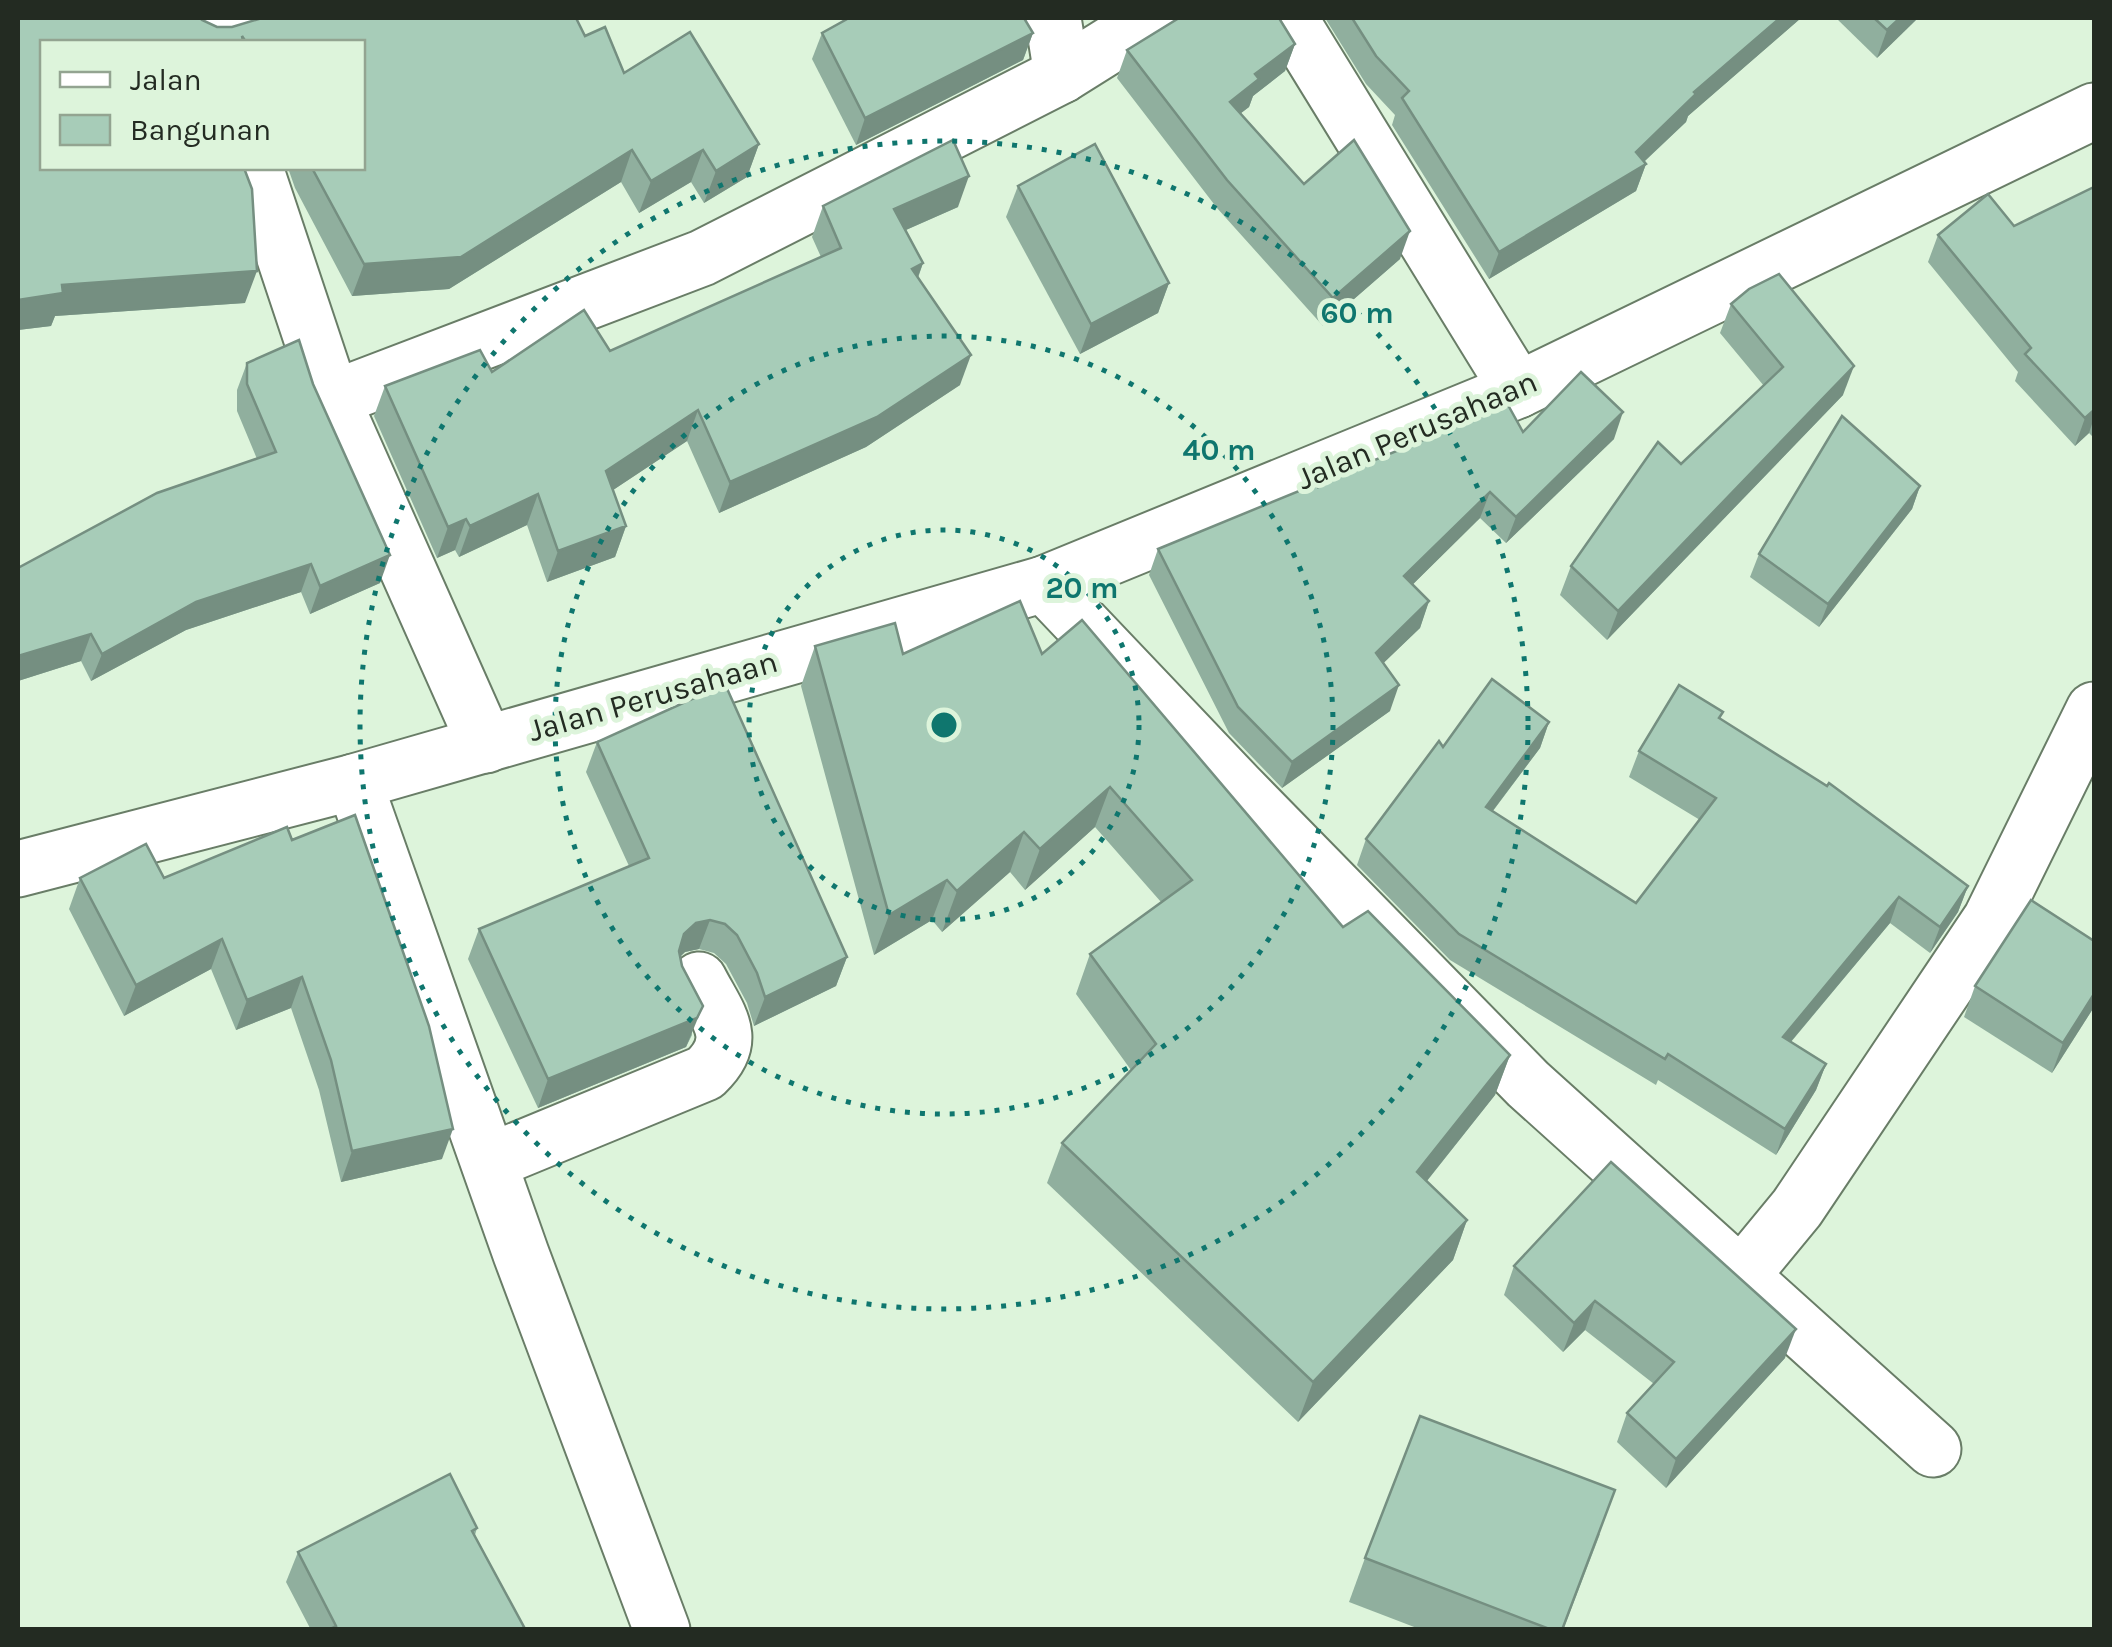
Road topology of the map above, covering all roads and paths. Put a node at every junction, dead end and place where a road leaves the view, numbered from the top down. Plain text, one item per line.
1 (1053, 18) edge
2 (1153, 18) edge
3 (1289, 18) edge
4 (1062, 75) junction
5 (2094, 111) edge
6 (256, 170) edge
7 (1518, 390) junction
8 (332, 399) junction
9 (1044, 584) junction
10 (2094, 710) edge
11 (486, 745) junction
12 (354, 782) junction
13 (18, 869) edge
14 (699, 980) dead end
15 (489, 1162) junction
16 (1742, 1276) junction
17 (1933, 1449) dead end
18 (662, 1630) edge

1 - 4 street
2 - 4 street
3 - 7 street
4 - 8 street
5 - 7 street, Jalan Perusahaan
6 - 8 street
7 - 9 street, Jalan Perusahaan
8 - 11 street
9 - 11 street, Jalan Perusahaan
9 - 16 street
10 - 16 street
11 - 12 street, Jalan Perusahaan
12 - 13 street, Jalan Perusahaan
12 - 15 street
14 - 15 street
15 - 18 street
16 - 17 street

